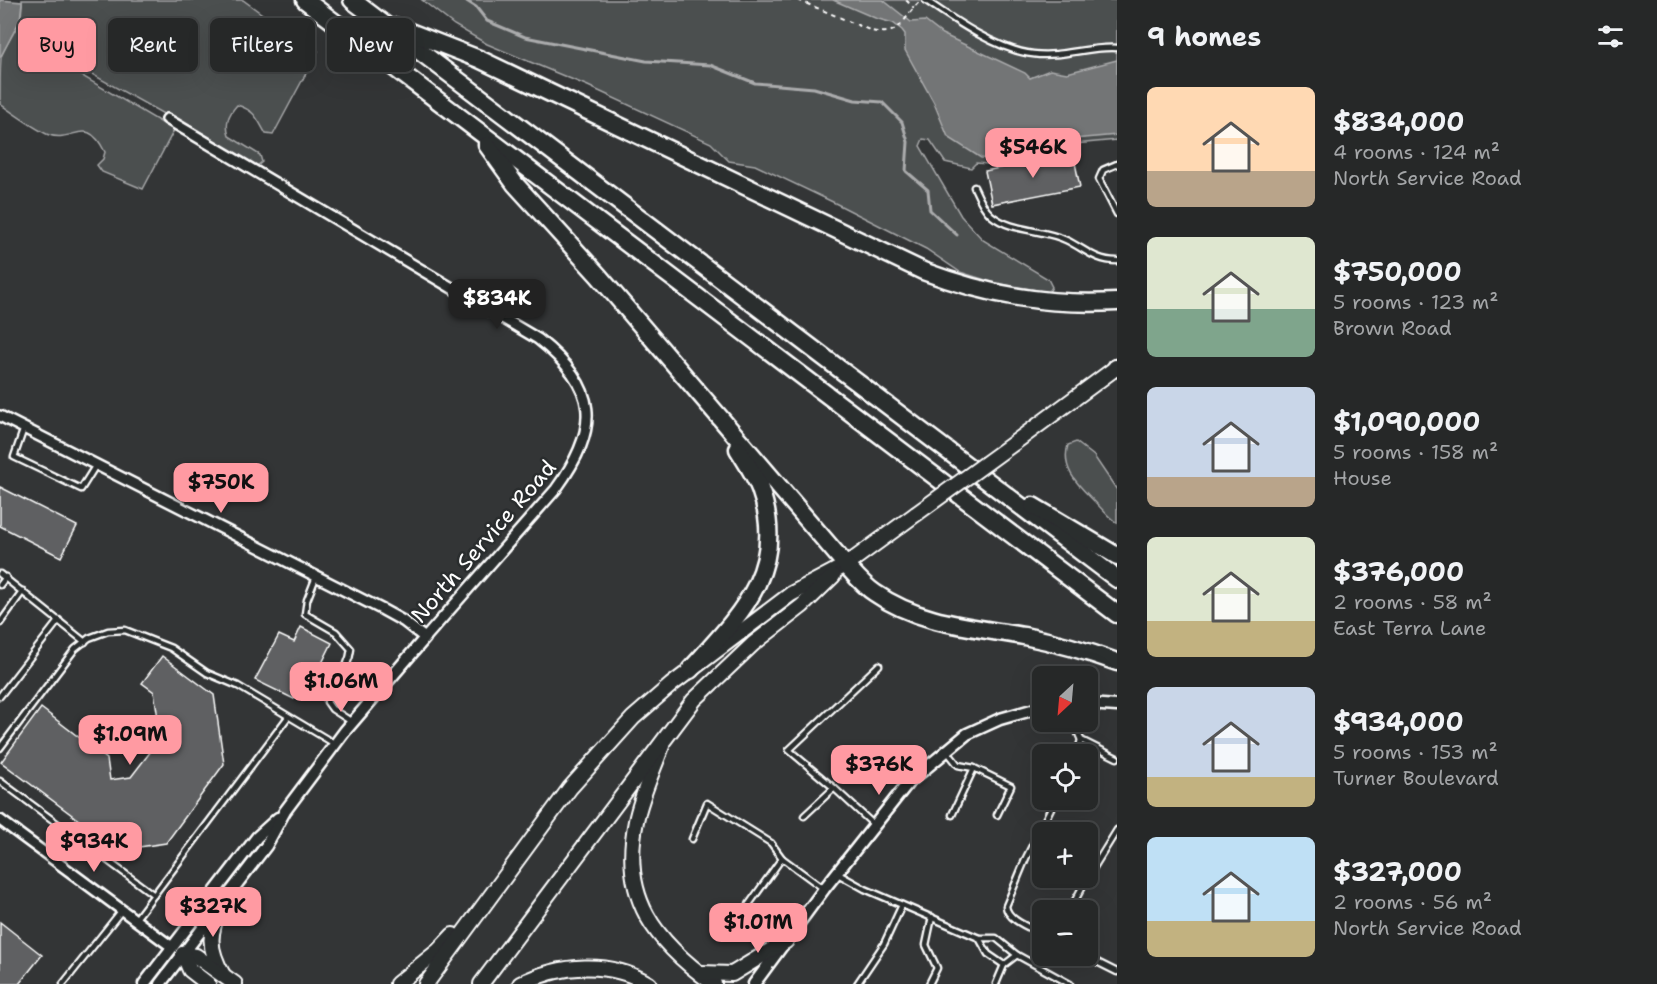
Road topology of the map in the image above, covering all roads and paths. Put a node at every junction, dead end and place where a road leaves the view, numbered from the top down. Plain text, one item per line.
1 (305, 0) edge
2 (352, 0) edge
3 (798, 0) edge
4 (906, 0) edge
5 (923, 0) edge
6 (914, 8) junction
7 (376, 18) edge
8 (414, 34) edge
9 (414, 47) edge
10 (1117, 48) edge
11 (167, 119) dead end
12 (477, 132) junction
13 (1117, 164) edge
14 (974, 187) dead end
15 (1117, 214) edge
16 (1117, 261) edge
17 (1117, 302) edge
18 (1117, 368) edge
19 (718, 414) junction
20 (0, 416) edge
21 (24, 428) junction
22 (96, 465) junction
23 (1004, 494) junction
24 (1117, 556) edge
25 (846, 564) junction
26 (0, 574) edge
27 (6, 577) junction
28 (316, 577) junction
29 (1117, 579) edge
30 (0, 585) edge
31 (23, 591) junction
32 (1117, 614) edge
33 (59, 620) junction
34 (0, 623) edge
35 (425, 638) junction
36 (85, 642) junction
37 (1117, 662) edge
38 (879, 664) dead end
39 (690, 670) junction
40 (0, 696) edge
41 (1098, 705) edge
42 (1117, 706) edge
43 (1032, 710) edge
44 (288, 717) junction
45 (352, 722) junction
46 (668, 732) junction
47 (1077, 732) edge
48 (1081, 740) junction
49 (334, 744) junction
50 (1080, 744) edge
51 (0, 748) edge
52 (945, 749) junction
53 (1117, 758) edge
54 (974, 768) junction
55 (0, 781) edge
56 (834, 788) junction
57 (1050, 810) edge
58 (285, 812) junction
59 (952, 814) dead end
60 (997, 815) dead end
61 (804, 816) dead end
62 (0, 820) edge
63 (874, 825) junction
64 (1117, 830) edge
65 (692, 839) dead end
66 (782, 858) junction
67 (1098, 861) edge
68 (836, 872) junction
69 (504, 878) junction
70 (824, 889) junction
71 (154, 895) junction
72 (221, 905) junction
73 (903, 905) junction
74 (122, 910) junction
75 (932, 917) junction
76 (135, 920) junction
77 (735, 924) dead end
78 (1032, 928) edge
79 (979, 938) junction
80 (786, 941) junction
81 (177, 950) junction
82 (1017, 955) junction
83 (1098, 962) edge
84 (1004, 965) junction
85 (697, 972) junction
86 (1117, 972) edge
87 (223, 975) junction
88 (63, 984) edge
89 (144, 984) edge
90 (160, 984) edge
91 (208, 984) edge
92 (235, 984) edge
93 (398, 984) edge
94 (426, 984) edge
95 (481, 984) edge
96 (520, 984) edge
97 (649, 984) edge
98 (714, 984) edge
99 (754, 984) edge
100 (857, 984) edge
101 (929, 984) edge
102 (996, 984) edge
103 (1070, 984) edge

1 - 12 highway
2 - 7 highway
3 - 6 path
4 - 6 path
5 - 6 path
5 - 10 lane
8 - 17 highway
9 - 23 highway
11 - 35 street, North Service Road
12 - 19 highway
12 - 32 highway
13 - 15 lane
14 - 16 lane
18 - 25 main road, bridge
19 - 25 highway
19 - 39 highway
20 - 21 street
21 - 22 street
21 - 22 lane
22 - 28 street
23 - 24 highway
23 - 29 highway
25 - 37 highway
25 - 39 main road
25 - 46 main road
26 - 27 lane
27 - 30 lane
27 - 31 lane
28 - 35 street
28 - 45 lane
31 - 33 lane
31 - 34 lane
33 - 36 lane
33 - 40 lane
35 - 45 street, North Service Road
36 - 44 lane
36 - 51 lane
38 - 56 lane
39 - 69 main road
41 - 42 street
43 - 52 street
44 - 49 lane
44 - 71 lane
45 - 49 street, North Service Road
46 - 85 main road
46 - 95 main road
47 - 48 lane
48 - 50 lane
48 - 53 lane
49 - 58 street, North Service Road
52 - 54 lane
52 - 63 street
54 - 59 lane
54 - 60 lane
55 - 71 lane
56 - 61 lane
56 - 63 lane
57 - 78 lane
58 - 72 street, North Service Road
58 - 81 street, North Service Road
62 - 74 street
63 - 68 street
64 - 67 lane
65 - 66 lane
66 - 70 lane
66 - 77 lane
68 - 70 street
68 - 73 lane
69 - 93 main road
69 - 94 main road
70 - 80 street
71 - 76 lane
72 - 81 street, North Service Road
72 - 87 main road
73 - 75 lane
73 - 100 lane
74 - 76 street
74 - 88 lane
75 - 79 lane
75 - 101 lane
76 - 81 street
79 - 82 lane
79 - 84 lane
80 - 85 main road
80 - 99 street
81 - 87 main road
81 - 89 street, North Service Road
81 - 90 street, North Service Road
81 - 91 main road
82 - 84 lane
82 - 103 lane
83 - 86 lane
84 - 102 lane
85 - 98 main road
87 - 92 main road
96 - 97 main road

